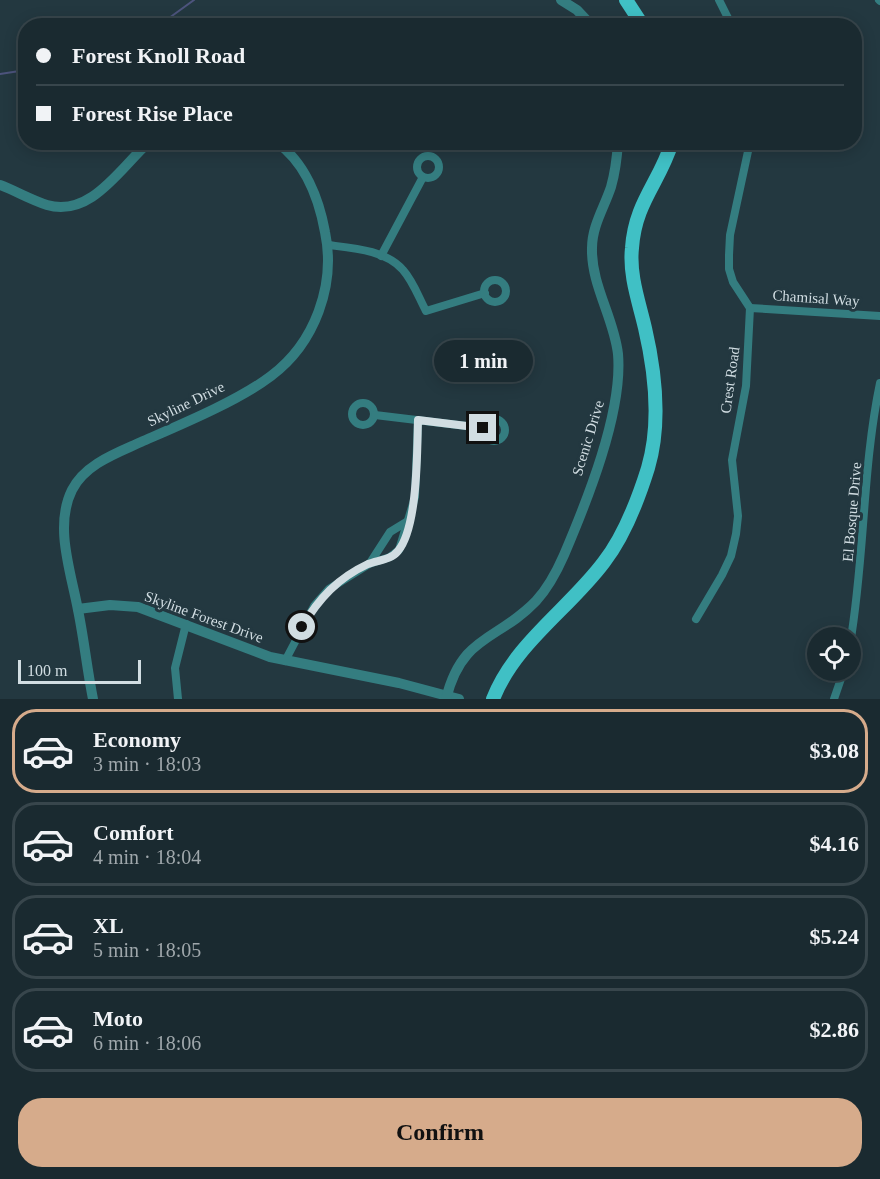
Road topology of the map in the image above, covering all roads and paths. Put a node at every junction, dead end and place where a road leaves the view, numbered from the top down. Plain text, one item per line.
1 (561, 0) edge
2 (626, 0) edge
3 (719, 0) edge
4 (584, 18) edge
5 (638, 18) edge
6 (728, 18) edge
7 (141, 150) edge
8 (283, 150) edge
9 (617, 150) edge
10 (668, 150) edge
11 (748, 150) edge
12 (423, 177) dead end
13 (0, 185) edge
14 (328, 244) junction
15 (381, 256) junction
16 (485, 293) dead end
17 (750, 308) junction
18 (880, 316) edge
19 (880, 383) edge
20 (375, 415) dead end
21 (418, 420) junction
22 (483, 428) dead end
23 (409, 521) junction
24 (369, 564) junction
25 (78, 609) junction
26 (696, 619) dead end
27 (186, 624) junction
28 (853, 627) edge
29 (285, 661) junction
30 (840, 681) edge
31 (93, 699) edge
32 (178, 699) edge
33 (446, 699) edge
34 (459, 699) edge
35 (494, 699) edge
36 (834, 699) edge

1 - 4 street
2 - 5 main road
3 - 6 street
7 - 13 street
8 - 14 street, Skyline Drive
9 - 33 street, Scenic Drive
10 - 35 main road
11 - 17 street
12 - 15 street
14 - 15 street
14 - 25 street, Skyline Drive
15 - 16 street
17 - 18 street, Chamisal Way
17 - 26 street, Crest Road
19 - 28 street, El Bosque Drive
20 - 21 street
21 - 22 street
21 - 23 street
23 - 24 street
23 - 24 street
24 - 29 street
25 - 27 street, Skyline Forest Drive
25 - 31 street, Skyline Drive
27 - 29 street, Skyline Forest Drive
27 - 32 street
29 - 34 street, Skyline Forest Drive
30 - 36 street

